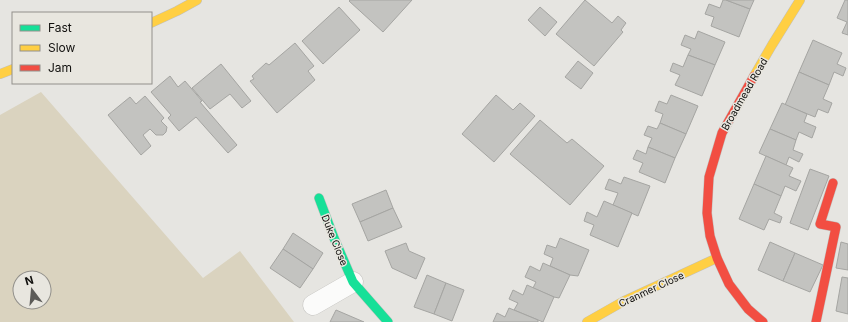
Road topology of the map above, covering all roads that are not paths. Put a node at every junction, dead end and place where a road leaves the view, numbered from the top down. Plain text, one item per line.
1 (197, 0) edge
2 (800, 0) edge
3 (152, 23) edge
4 (12, 69) edge
5 (0, 73) edge
6 (833, 184) dead end
7 (318, 198) dead end
8 (717, 258) junction
9 (353, 282) junction
10 (313, 305) dead end
11 (388, 322) edge
12 (587, 322) edge
13 (763, 322) edge
14 (816, 322) edge

1 - 3 street
2 - 8 street, Broadmead Road
4 - 5 street
6 - 14 street
7 - 9 street, Duke Close
8 - 12 street, Cranmer Close
8 - 13 street, Broadmead Road
9 - 10 street
9 - 11 street, Duke Close

